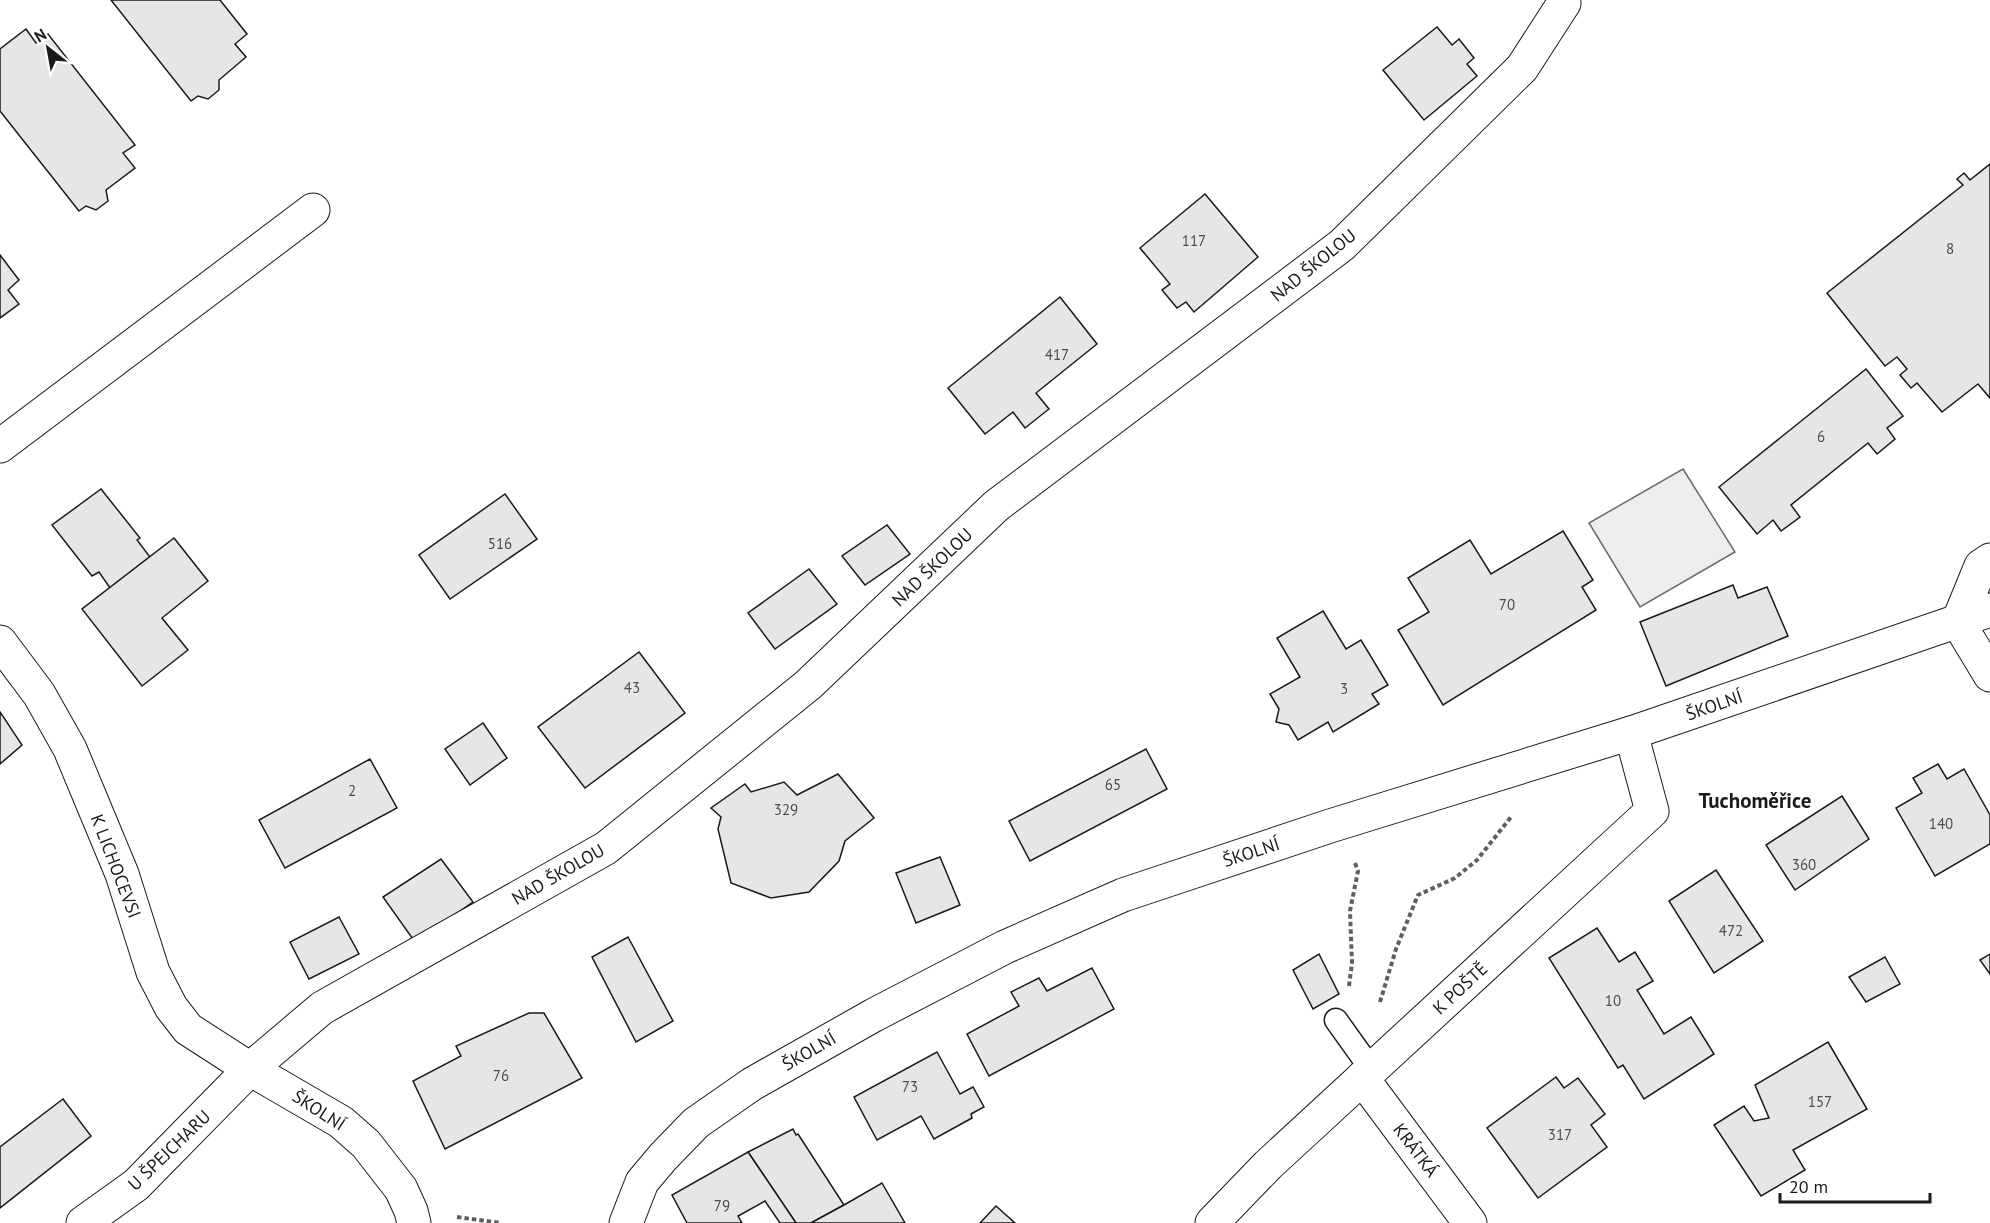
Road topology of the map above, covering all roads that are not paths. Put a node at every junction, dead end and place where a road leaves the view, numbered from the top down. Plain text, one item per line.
1 (1564, 3) dead end
2 (313, 210) dead end
3 (0, 446) edge
4 (1990, 560) edge
5 (1990, 610) edge
6 (1958, 622) junction
7 (0, 642) edge
8 (1990, 675) edge
9 (1631, 733) junction
10 (1336, 1020) road end
11 (250, 1069) junction
12 (1366, 1073) junction
13 (83, 1223) edge
14 (414, 1223) edge
15 (626, 1223) edge
16 (1212, 1223) edge
17 (1470, 1223) edge

1 - 11 street, NAD ŠKOLOU
2 - 3 street
4 - 6 street
5 - 6 street, ŠKOLNÍ
6 - 8 street
6 - 9 street, ŠKOLNÍ
7 - 11 street, K LICHOCEVSI
9 - 12 street, K POŠTĚ
9 - 15 street, ŠKOLNÍ
10 - 12 lane
11 - 13 street, U ŠPEJCHARU
11 - 14 street, ŠKOLNÍ
12 - 16 street, K POŠTĚ
12 - 17 street, KRÁTKÁ

